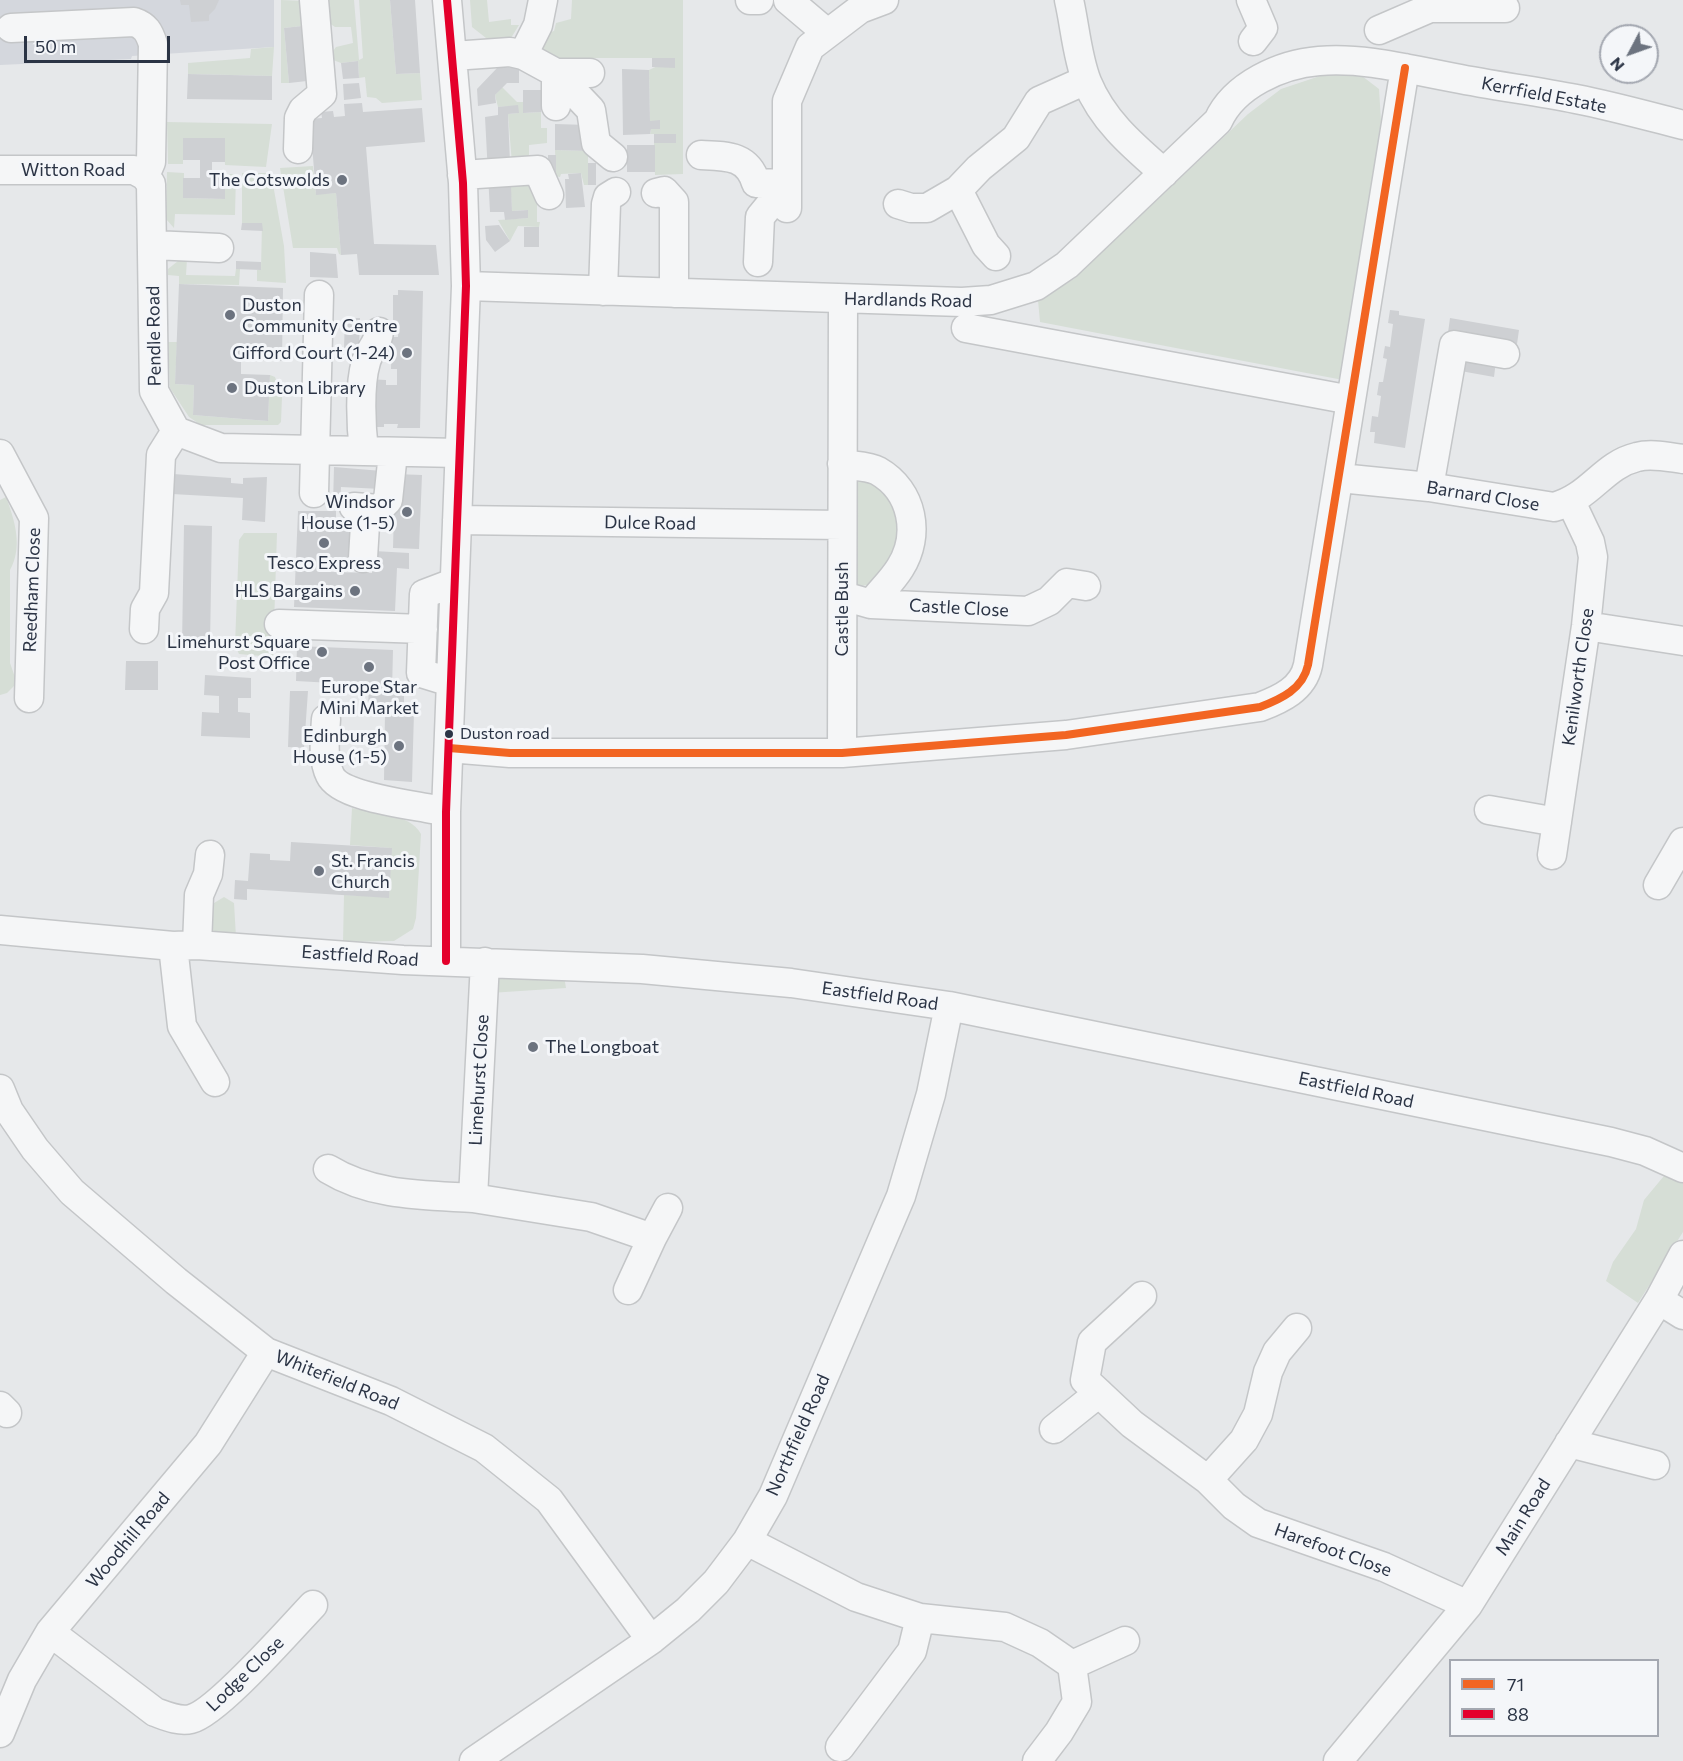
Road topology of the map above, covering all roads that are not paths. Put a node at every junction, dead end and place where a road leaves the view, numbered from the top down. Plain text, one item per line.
1 (314, 0) edge
2 (447, 0) edge
3 (543, 0) edge
4 (750, 0) edge
5 (758, 0) edge
6 (788, 0) edge
7 (884, 0) edge
8 (1069, 0) edge
9 (1251, 0) edge
10 (1504, 13) edge
11 (11, 28) dead end
12 (1379, 30) dead end
13 (827, 33) junction
14 (1253, 40) dead end
15 (523, 55) junction
16 (453, 56) junction
17 (1405, 68) junction
18 (556, 73) junction
19 (590, 73) dead end
20 (1086, 80) junction
21 (556, 106) dead end
22 (1683, 125) edge
23 (298, 149) dead end
24 (701, 155) dead end
25 (613, 157) dead end
26 (0, 171) edge
27 (1164, 173) junction
28 (146, 176) junction
29 (462, 176) junction
30 (958, 190) junction
31 (616, 192) dead end
32 (656, 192) dead end
33 (549, 195) dead end
34 (787, 196) junction
35 (898, 204) dead end
36 (153, 245) junction
37 (219, 248) dead end
38 (996, 256) dead end
39 (758, 262) dead end
40 (466, 286) junction
41 (603, 291) junction
42 (674, 293) junction
43 (319, 295) dead end
44 (843, 299) junction
45 (966, 328) dead end
46 (379, 332) dead end
47 (1505, 354) dead end
48 (1351, 400) junction
49 (176, 431) junction
50 (315, 448) junction
51 (364, 451) junction
52 (393, 453) junction
53 (459, 453) junction
54 (0, 454) edge
55 (1683, 459) edge
56 (842, 464) junction
57 (1340, 478) junction
58 (1429, 487) junction
59 (314, 493) dead end
60 (1571, 502) junction
61 (457, 520) junction
62 (842, 525) junction
63 (363, 558) dead end
64 (1070, 579) dead end
65 (453, 584) junction
66 (843, 596) junction
67 (871, 604) junction
68 (279, 624) dead end
69 (1586, 626) junction
70 (144, 629) dead end
71 (423, 629) junction
72 (1683, 640) edge
73 (450, 682) junction
74 (29, 698) dead end
75 (326, 719) dead end
76 (449, 748) junction
77 (842, 753) junction
78 (1489, 810) dead end
79 (446, 812) junction
80 (1557, 822) junction
81 (1683, 842) edge
82 (210, 855) dead end
83 (1552, 855) dead end
84 (1658, 885) dead end
85 (0, 930) edge
86 (185, 946) junction
87 (446, 961) junction
88 (485, 963) junction
89 (950, 1006) junction
90 (215, 1082) dead end
91 (0, 1089) edge
92 (1683, 1168) edge
93 (328, 1169) dead end
94 (473, 1198) junction
95 (669, 1208) dead end
96 (652, 1238) junction
97 (1683, 1255) edge
98 (628, 1290) dead end
99 (1142, 1296) dead end
100 (1659, 1300) junction
101 (1683, 1315) edge
102 (1297, 1328) dead end
103 (266, 1352) junction
104 (1099, 1393) junction
105 (1054, 1429) dead end
106 (1569, 1443) junction
107 (1655, 1465) dead end
108 (1208, 1480) junction
109 (747, 1540) junction
110 (314, 1605) dead end
111 (1468, 1605) junction
112 (920, 1618) junction
113 (50, 1632) junction
114 (651, 1640) junction
115 (1125, 1641) dead end
116 (1072, 1665) junction
117 (0, 1733) edge
118 (840, 1747) dead end
119 (484, 1758) edge
120 (1037, 1761) edge
121 (1338, 1761) edge

1 - 23 street
2 - 16 street
3 - 15 street
4 - 5 street
6 - 13 street
7 - 13 street
8 - 20 street
9 - 14 street
10 - 12 street
11 - 28 street, Pendle Road
13 - 34 street
15 - 16 street
15 - 18 street
16 - 29 street
17 - 22 street, Kerrfield Estate
17 - 27 street, Hardlands Road
17 - 48 street
18 - 19 street
18 - 21 street
18 - 25 street
20 - 27 street
20 - 30 street
24 - 34 street
26 - 28 street, Witton Road
27 - 44 street, Hardlands Road
28 - 36 street, Pendle Road
29 - 33 street
29 - 40 street
30 - 35 street
30 - 38 street
31 - 41 street
32 - 42 street
34 - 39 street
36 - 37 street
36 - 49 street, Pendle Road
40 - 41 street, Hardlands Road
40 - 53 street
41 - 42 street, Hardlands Road
42 - 44 street, Hardlands Road
43 - 50 street
44 - 56 street, Castle Bush
45 - 48 street, Hardlands Road
46 - 51 street
47 - 58 street
48 - 57 street
49 - 50 street
49 - 70 street
50 - 51 street
50 - 59 street
51 - 52 street
52 - 53 street
52 - 63 street
53 - 61 street
54 - 74 street, Reedham Close
55 - 60 street
56 - 62 street, Castle Bush
56 - 67 street, Castle Bush
57 - 58 street, Barnard Close
57 - 77 street
58 - 60 street, Barnard Close
60 - 69 street, Kenilworth Close
61 - 62 street, Dulce Road
61 - 65 street
62 - 66 street, Castle Bush
64 - 67 street, Castle Close
65 - 71 street
65 - 73 street
66 - 67 street, Castle Close
66 - 77 street, Castle Bush
68 - 71 street
69 - 72 street
69 - 80 street, Kenilworth Close
71 - 73 street
73 - 76 street
75 - 79 street
76 - 77 street
76 - 79 street
78 - 80 street
79 - 87 street
80 - 83 street, Kenilworth Close
81 - 84 street
82 - 86 street
85 - 86 street, Eastfield Road
86 - 87 street, Eastfield Road
86 - 90 street
87 - 88 street, Eastfield Road
88 - 89 street, Eastfield Road
88 - 94 street, Limehurst Close
89 - 92 street, Eastfield Road
89 - 109 street, Northfield Road
91 - 103 street, Whitefield Road
93 - 94 street
94 - 96 street
95 - 96 street
96 - 98 street
97 - 100 street, Main Road
99 - 104 street, Harefoot Close
100 - 101 street
100 - 106 street, Main Road
102 - 108 street
103 - 113 street, Woodhill Road
103 - 114 street, Whitefield Road
104 - 105 street
104 - 108 street, Harefoot Close
106 - 107 street
106 - 111 street, Main Road
108 - 111 street, Harefoot Close
109 - 112 street
109 - 114 street, Northfield Road
110 - 113 street, Lodge Close
111 - 121 street, Main Road
112 - 116 street
112 - 118 street
113 - 117 street, Woodhill Road
114 - 119 street, Northfield Road
115 - 116 street
116 - 120 street

